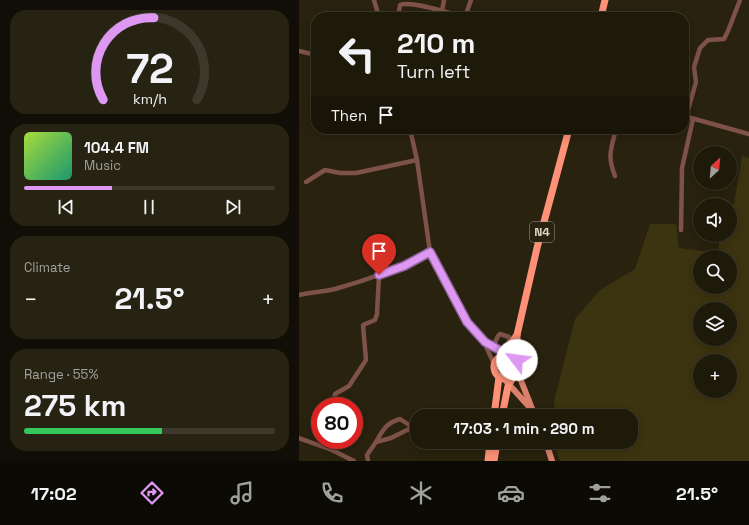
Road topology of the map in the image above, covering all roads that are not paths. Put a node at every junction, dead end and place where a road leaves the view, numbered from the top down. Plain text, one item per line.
1 (375, 0) edge
2 (444, 0) edge
3 (471, 0) edge
4 (605, 0) edge
5 (740, 0) edge
6 (442, 11) junction
7 (378, 12) edge
8 (399, 12) edge
9 (446, 12) edge
10 (467, 12) edge
11 (602, 12) edge
12 (299, 51) edge
13 (311, 54) edge
14 (689, 102) edge
15 (689, 118) edge
16 (693, 119) junction
17 (411, 134) edge
18 (568, 134) edge
19 (615, 134) edge
20 (749, 134) edge
21 (417, 160) junction
22 (615, 176) dead end
23 (306, 182) dead end
24 (681, 230) dead end
25 (430, 252) junction
26 (379, 275) junction
27 (299, 296) edge
28 (517, 335) junction
29 (485, 342) junction
30 (509, 346) junction
31 (493, 347) junction
32 (505, 355) junction
33 (517, 360) junction
34 (494, 364) junction
35 (515, 375) junction
36 (504, 381) junction
37 (334, 397) edge
38 (496, 409) edge
39 (502, 409) edge
40 (529, 409) edge
41 (531, 409) edge
42 (410, 424) edge
43 (410, 428) edge
44 (299, 438) edge
45 (376, 442) junction
46 (489, 449) edge
47 (496, 449) edge
48 (548, 449) edge
49 (332, 450) joint
50 (354, 461) edge
51 (368, 461) edge
52 (488, 461) edge
53 (494, 461) edge
54 (552, 461) edge

1 - 7 street
2 - 6 street
3 - 10 street
4 - 11 highway
5 - 14 street
6 - 8 street
6 - 9 street
12 - 13 street
15 - 16 street
16 - 20 street
16 - 24 street
17 - 21 street
18 - 28 highway, N4
19 - 22 street
21 - 23 street
21 - 25 street
25 - 26 street
25 - 29 street
26 - 27 street
26 - 37 street
28 - 30 highway, N4
28 - 33 highway, N4
29 - 31 street
29 - 34 street
30 - 31 street
30 - 32 highway, N4
31 - 32 street
32 - 33 highway
32 - 34 highway, N4
33 - 35 highway, N4
34 - 36 highway
35 - 36 highway
35 - 41 main road
36 - 38 highway
36 - 39 highway
36 - 40 main road
42 - 45 street
43 - 45 street
44 - 49 street
45 - 51 street
46 - 52 highway
47 - 53 highway
48 - 54 main road
49 - 50 street

